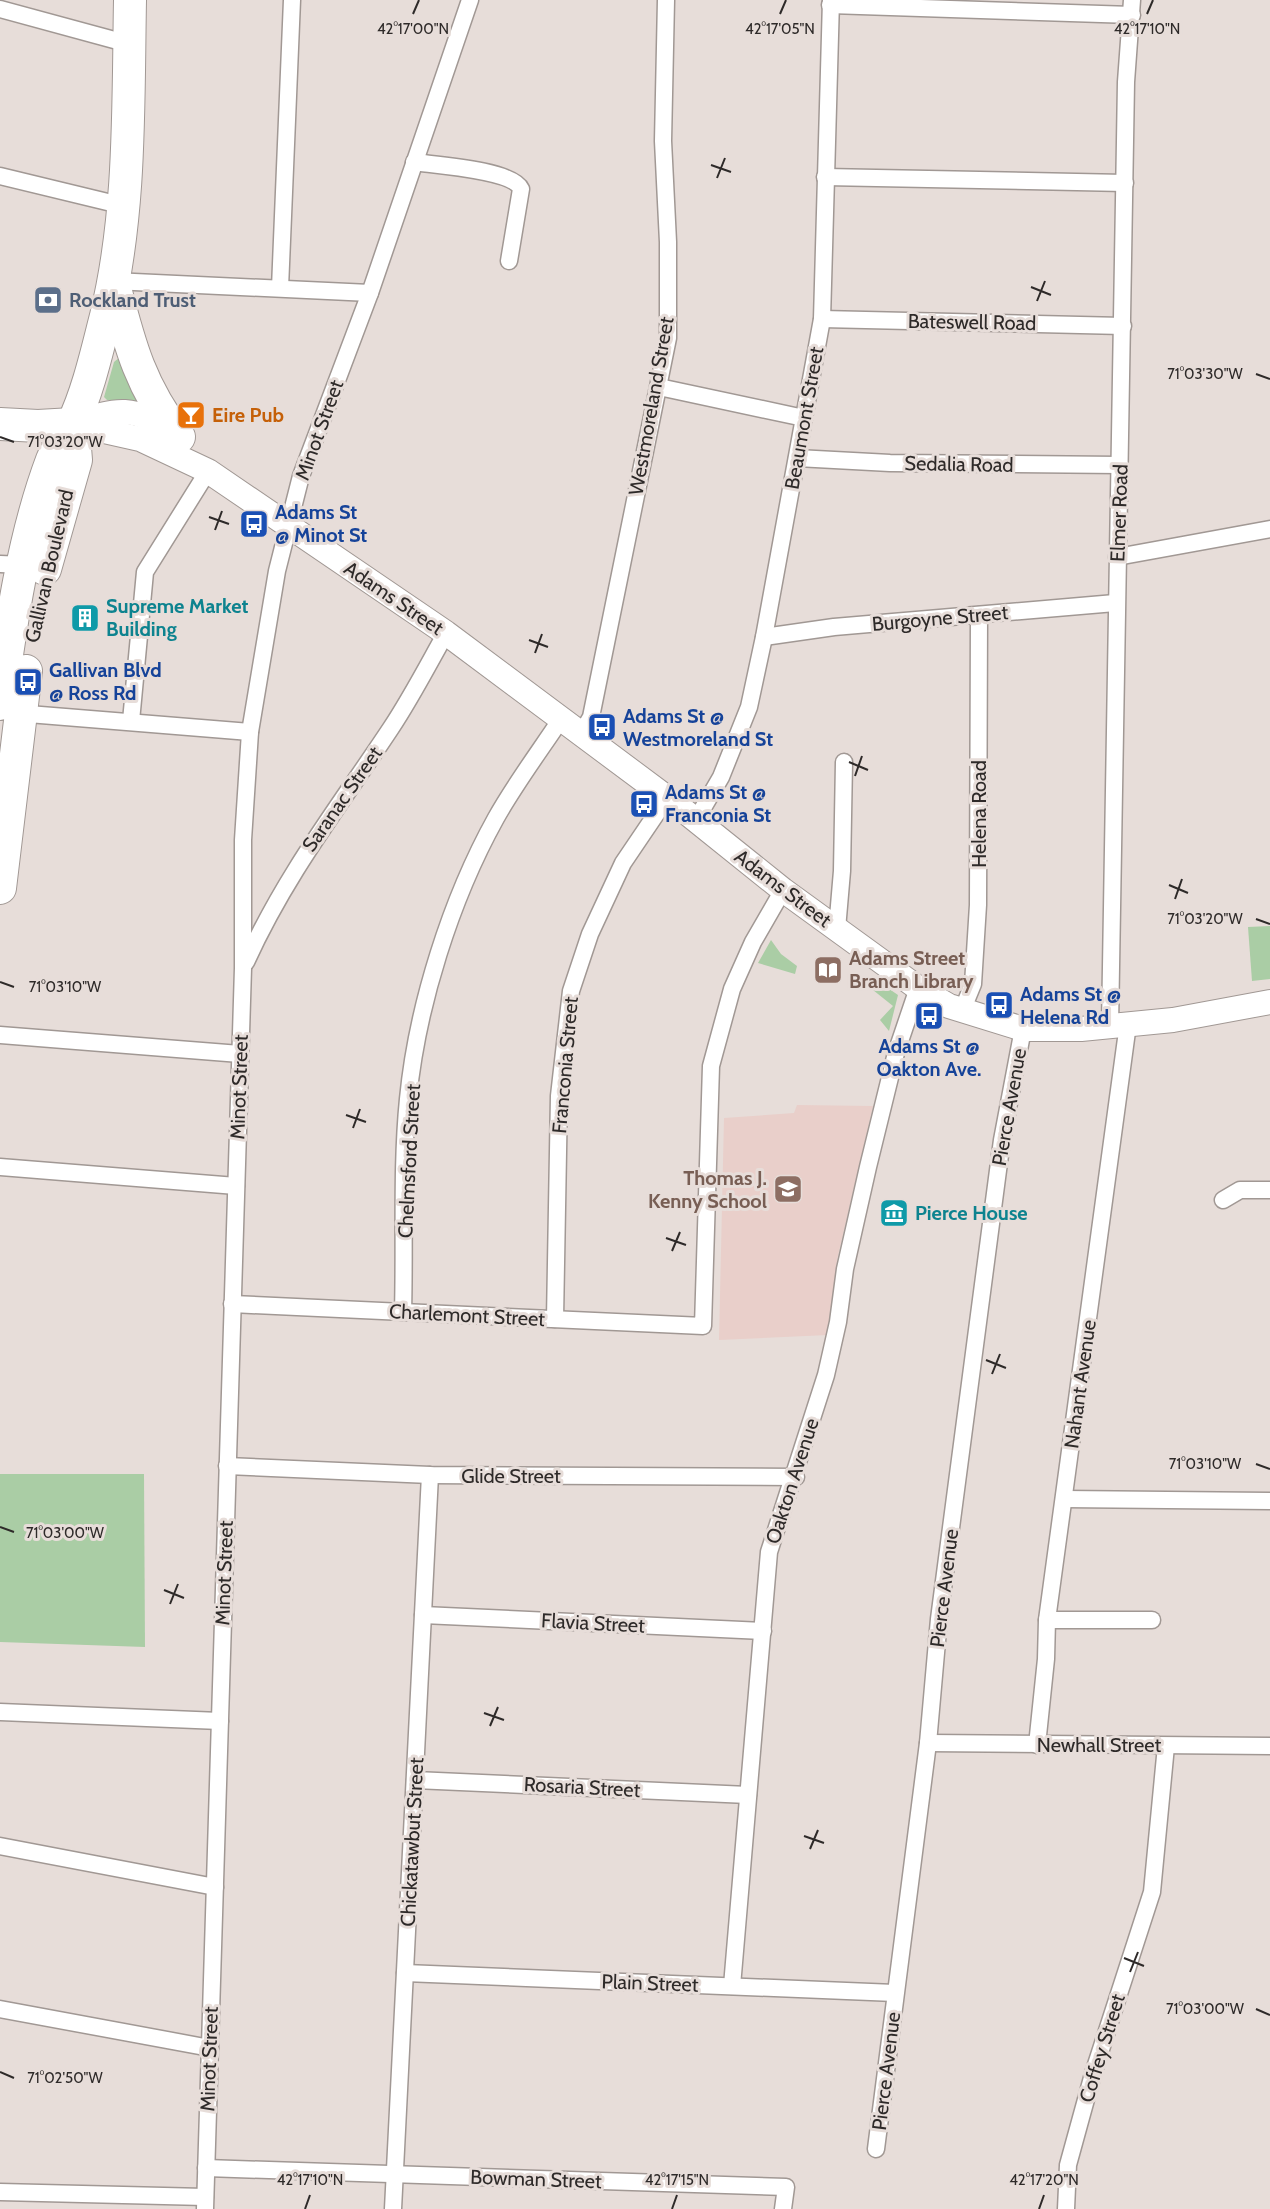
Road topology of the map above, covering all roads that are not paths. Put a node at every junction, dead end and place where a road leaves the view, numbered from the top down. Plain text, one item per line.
1 (130, 0) edge
2 (292, 0) edge
3 (470, 0) edge
4 (666, 0) edge
5 (831, 2) edge
6 (1132, 8) edge
7 (0, 9) edge
8 (129, 44) junction
9 (414, 162) junction
10 (0, 176) edge
11 (825, 177) junction
12 (1125, 183) junction
13 (124, 206) junction
14 (509, 261) dead end
15 (113, 281) junction
16 (280, 288) junction
17 (370, 293) junction
18 (822, 319) junction
19 (1123, 326) junction
20 (659, 387) junction
21 (804, 418) junction
22 (0, 424) edge
23 (73, 424) junction
24 (179, 436) junction
25 (797, 458) junction
26 (1120, 465) junction
27 (208, 471) junction
28 (288, 526) junction
29 (1270, 529) edge
30 (1118, 557) junction
31 (12, 564) edge
32 (1115, 603) junction
33 (979, 615) junction
34 (446, 633) junction
35 (764, 637) junction
36 (7, 710) edge
37 (561, 719) junction
38 (131, 722) junction
39 (250, 732) junction
40 (582, 734) junction
41 (844, 762) dead end
42 (667, 798) junction
43 (696, 820) junction
44 (0, 888) edge
45 (783, 890) junction
46 (837, 929) junction
47 (243, 968) junction
48 (918, 988) junction
49 (1270, 1002) edge
50 (962, 1011) junction
51 (1119, 1025) junction
52 (1023, 1029) junction
53 (0, 1035) edge
54 (240, 1054) junction
55 (0, 1167) edge
56 (236, 1186) junction
57 (1270, 1190) edge
58 (1222, 1200) dead end
59 (232, 1304) junction
60 (403, 1312) junction
61 (555, 1320) junction
62 (227, 1466) junction
63 (430, 1475) junction
64 (796, 1477) junction
65 (1064, 1499) junction
66 (1270, 1501) edge
67 (423, 1615) junction
68 (1047, 1620) junction
69 (1152, 1620) dead end
70 (763, 1631) junction
71 (0, 1712) edge
72 (220, 1721) junction
73 (928, 1743) junction
74 (1037, 1745) junction
75 (1166, 1746) junction
76 (1270, 1746) edge
77 (415, 1780) junction
78 (748, 1795) junction
79 (0, 1846) edge
80 (215, 1887) junction
81 (405, 1973) junction
82 (732, 1986) junction
83 (895, 1993) junction
84 (0, 2008) edge
85 (210, 2048) junction
86 (876, 2149) dead end
87 (206, 2168) junction
88 (395, 2175) junction
89 (0, 2192) edge
90 (205, 2203) edge
91 (393, 2209) edge
92 (783, 2209) edge
93 (1066, 2209) edge

1 - 8 highway, Gallivan Boulevard
2 - 16 street
3 - 9 street, Minot Street
4 - 20 street, Westmoreland Street
5 - 6 street
5 - 11 street, Beaumont Street
6 - 12 street, Elmer Road
7 - 8 street
8 - 13 highway, Gallivan Boulevard
9 - 14 street
9 - 17 street, Minot Street
10 - 13 street
11 - 12 street
11 - 18 street, Beaumont Street
12 - 19 street, Elmer Road
13 - 15 highway, Gallivan Boulevard
15 - 16 street
15 - 23 highway, Gallivan Boulevard
15 - 24 highway
16 - 17 street
17 - 28 street, Minot Street
18 - 19 street, Bateswell Road
18 - 21 street, Beaumont Street
19 - 26 street, Elmer Road
20 - 21 street
20 - 40 street, Westmoreland Street
21 - 25 street, Beaumont Street
22 - 23 highway
23 - 24 main road, Adams Street
23 - 27 main road, Adams Street
23 - 31 highway, Gallivan Boulevard
23 - 36 highway, Gallivan Boulevard
24 - 27 main road, Adams Street
25 - 26 street, Sedalia Road
25 - 35 street, Beaumont Street
26 - 30 street, Elmer Road
27 - 28 main road, Adams Street
27 - 38 street
28 - 34 main road, Adams Street
28 - 39 street, Minot Street
29 - 30 street
30 - 32 street, Elmer Road
31 - 36 highway, Gallivan Boulevard
32 - 33 street, Burgoyne Street
32 - 51 street, Elmer Road
33 - 35 street, Burgoyne Street
33 - 50 street, Helena Road
34 - 37 main road, Adams Street
34 - 47 street, Saranac Street
35 - 43 street, Beaumont Street
36 - 38 street
36 - 44 highway, Gallivan Boulevard
37 - 40 main road, Adams Street
37 - 60 street, Chelmsford Street
38 - 39 street
39 - 47 street, Minot Street
40 - 42 main road, Adams Street
41 - 46 street
42 - 43 main road, Adams Street
42 - 61 street, Franconia Street
43 - 45 main road, Adams Street
45 - 46 main road, Adams Street
45 - 61 street, Charlemont Street
46 - 48 main road, Adams Street
47 - 54 street, Minot Street
48 - 50 main road, Adams Street
48 - 64 street, Oakton Avenue
49 - 51 main road, Adams Street
50 - 52 main road, Adams Street
51 - 52 main road, Adams Street
51 - 65 street, Nahant Avenue
52 - 73 street, Pierce Avenue
53 - 54 street
54 - 56 street, Minot Street
55 - 56 street
56 - 59 street, Minot Street
57 - 58 street
59 - 60 street, Charlemont Street
59 - 62 street, Minot Street
60 - 61 street, Charlemont Street
62 - 63 street, Glide Street
62 - 72 street, Minot Street
63 - 64 street, Glide Street
63 - 67 street, Chickatawbut Street
64 - 70 street, Oakton Avenue
65 - 66 street
65 - 68 street, Nahant Avenue
67 - 70 street, Flavia Street
67 - 77 street, Chickatawbut Street
68 - 69 street
68 - 74 street, Nahant Avenue
70 - 78 street, Oakton Avenue
71 - 72 street
72 - 80 street, Minot Street
73 - 74 street, Newhall Street
73 - 83 street, Pierce Avenue
74 - 75 street, Newhall Street
75 - 76 street, Newhall Street
75 - 93 street, Coffey Street
77 - 78 street, Rosaria Street
77 - 81 street, Chickatawbut Street
78 - 82 street, Oakton Avenue
79 - 80 street
80 - 85 street, Minot Street
81 - 82 street, Plain Street
81 - 88 street, Chickatawbut Street
82 - 83 street, Plain Street
83 - 86 street, Pierce Avenue
84 - 85 street
85 - 87 street, Minot Street
87 - 88 street, Bowman Street
87 - 90 street, Minot Street
88 - 91 street, Chickatawbut Street
88 - 92 street, Bowman Street
89 - 90 street

